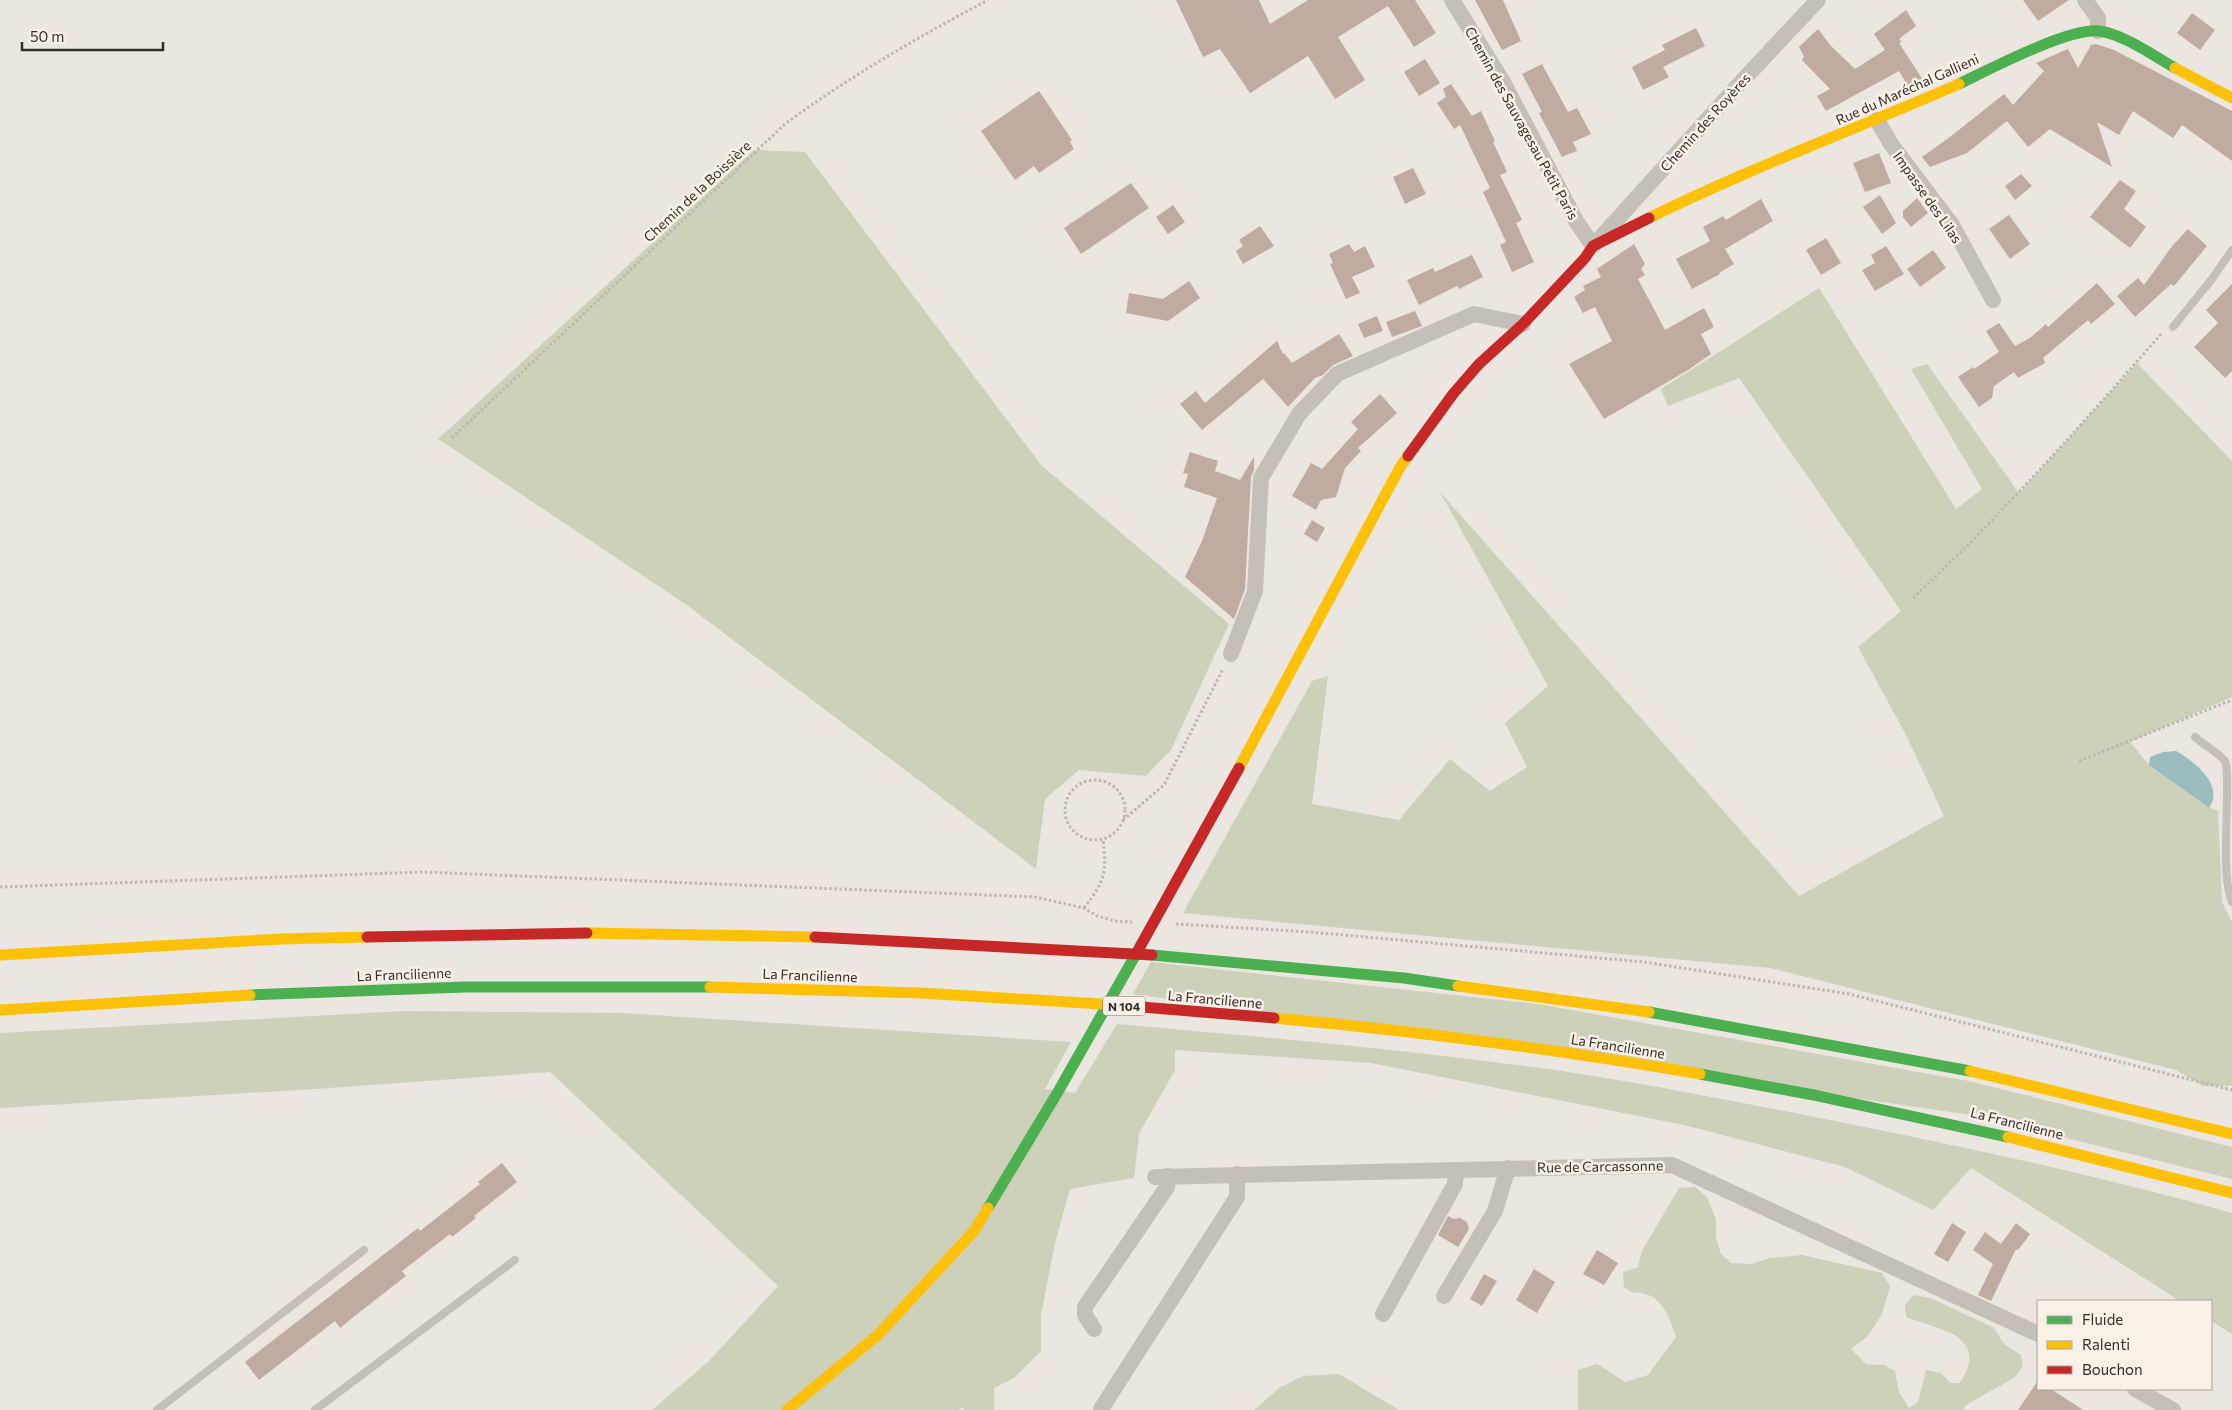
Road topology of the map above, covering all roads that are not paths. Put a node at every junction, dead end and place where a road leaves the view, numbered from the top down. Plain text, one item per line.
1 (1452, 0) edge
2 (1818, 0) edge
3 (2085, 0) edge
4 (2098, 31) junction
5 (2232, 98) edge
6 (1877, 120) junction
7 (1593, 246) junction
8 (2232, 250) edge
9 (1993, 300) dead end
10 (1523, 324) junction
11 (2173, 327) road end
12 (1231, 654) road end
13 (2194, 737) dead end
14 (2231, 778) edge
15 (2232, 902) edge
16 (0, 955) edge
17 (0, 1010) edge
18 (2232, 1134) edge
19 (1508, 1168) junction
20 (1456, 1170) junction
21 (1237, 1174) junction
22 (2232, 1193) edge
23 (364, 1250) dead end
24 (514, 1260) dead end
25 (1444, 1296) dead end
26 (1383, 1314) dead end
27 (1094, 1329) dead end
28 (2037, 1334) edge
29 (2137, 1390) edge
30 (1101, 1409) edge
31 (157, 1410) edge
32 (315, 1410) edge
33 (787, 1410) edge
34 (2173, 1410) edge

1 - 7 street, Chemin des Sauvagesau Petit Paris
2 - 7 street, Chemin des Royères
3 - 4 street
4 - 5 main road, Rue du Maréchal Gallieni
4 - 6 main road, Rue du Maréchal Gallieni
6 - 7 main road, Rue du Maréchal Gallieni
6 - 9 street, Impasse des Lilas
7 - 10 main road
8 - 11 lane
10 - 12 street
10 - 33 main road
13 - 14 lane
14 - 15 lane
16 - 18 main road
17 - 22 main road, La Francilienne / N 104
19 - 20 street, Rue de Carcassonne
19 - 25 street
19 - 28 street, Rue de Carcassonne
20 - 21 street, Rue de Carcassonne
20 - 26 street
21 - 27 street, Rue de Carcassonne
21 - 30 street
23 - 31 lane
24 - 32 lane
29 - 34 street

